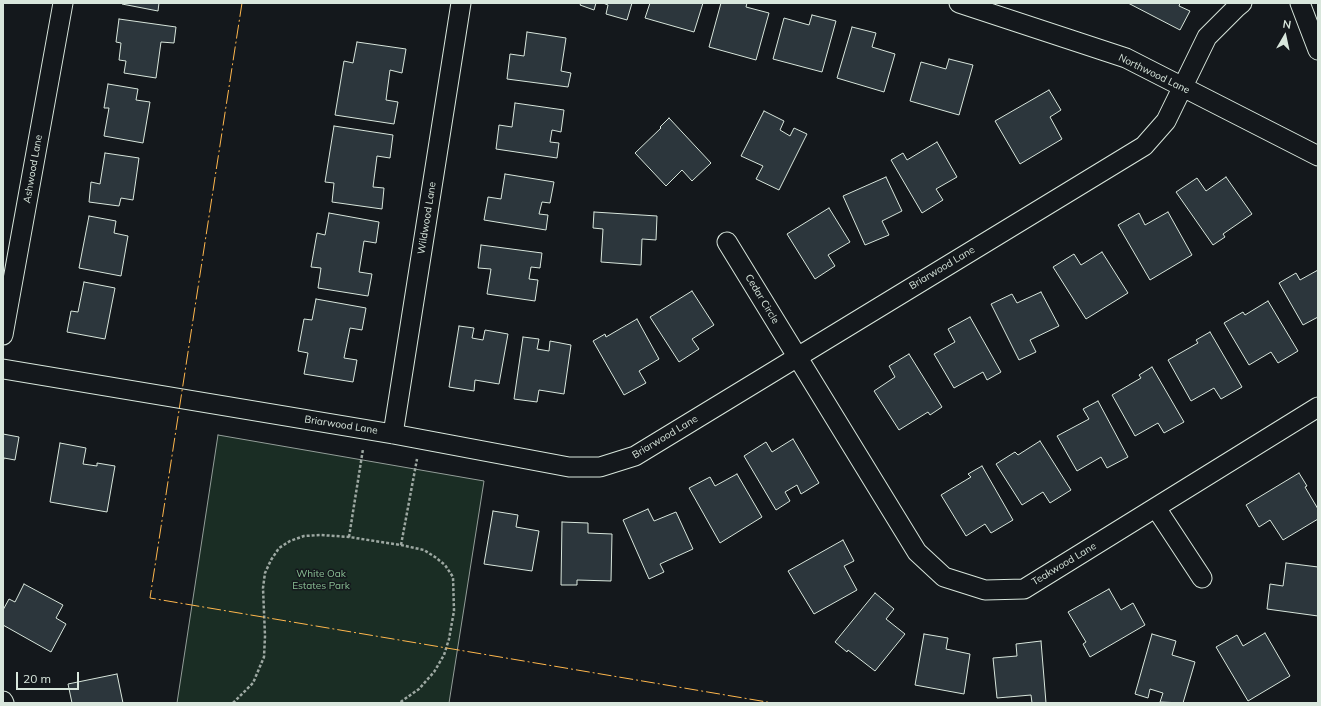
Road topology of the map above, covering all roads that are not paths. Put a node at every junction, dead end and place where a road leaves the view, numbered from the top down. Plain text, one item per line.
1 (63, 3) edge
2 (461, 3) edge
3 (1242, 3) edge
4 (1300, 3) edge
5 (964, 4) edge
6 (1318, 50) edge
7 (1182, 87) junction
8 (1318, 156) edge
9 (728, 242) dead end
10 (5, 308) edge
11 (3, 335) edge
12 (797, 356) junction
13 (3, 369) edge
14 (1318, 407) edge
15 (393, 434) junction
16 (1156, 508) junction
17 (1202, 578) dead end

1 - 10 street, Ashwood Lane
2 - 15 street, Wildwood Lane
3 - 7 street, Briarwood Lane
4 - 6 street
5 - 7 street, Northwood Lane
7 - 8 street, Northwood Lane
7 - 12 street, Briarwood Lane
9 - 12 street, Cedar Circle
10 - 11 street, Ashwood Lane
12 - 15 street, Briarwood Lane
12 - 16 street, Teakwood Lane
13 - 15 street, Briarwood Lane
14 - 16 street, Teakwood Lane
16 - 17 street

